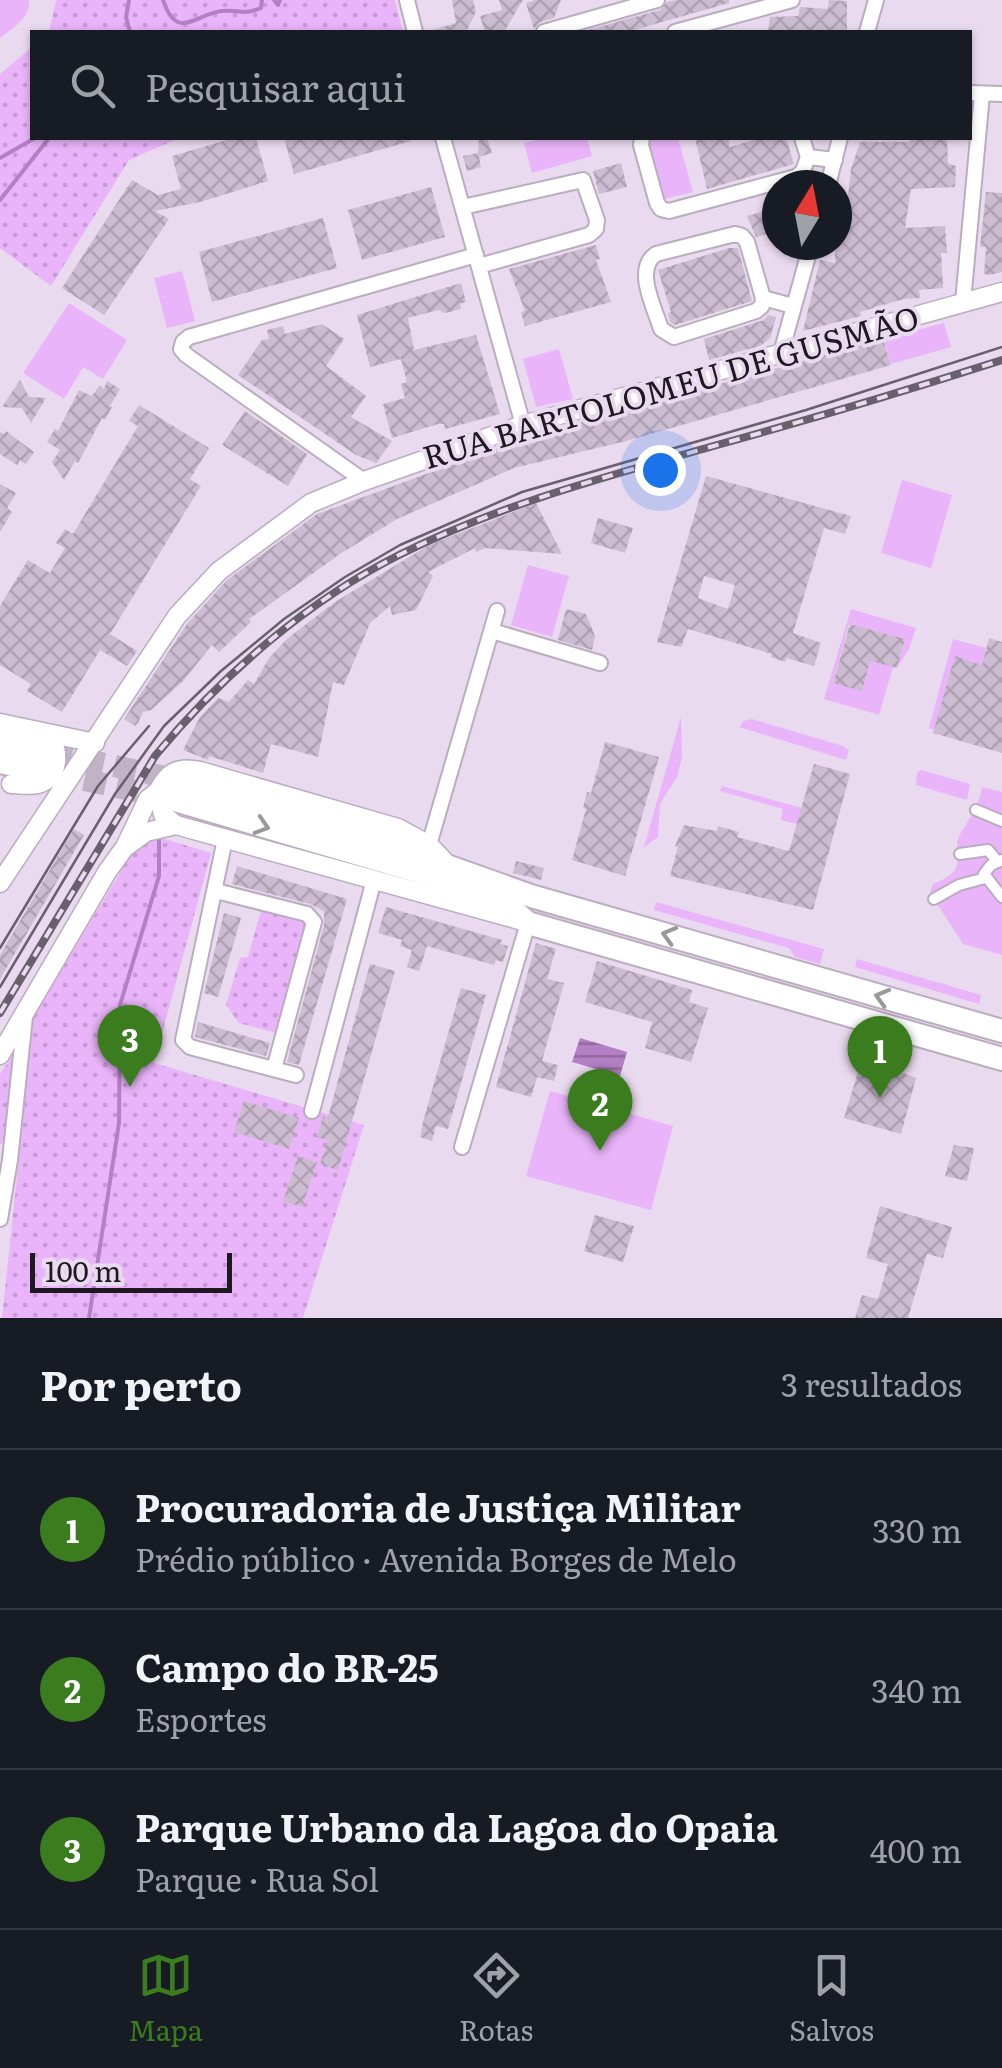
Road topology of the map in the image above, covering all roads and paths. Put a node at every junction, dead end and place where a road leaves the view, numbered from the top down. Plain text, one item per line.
1 (408, 0) edge
2 (658, 0) edge
3 (792, 0) edge
4 (876, 0) edge
5 (415, 30) edge
6 (551, 30) edge
7 (682, 30) edge
8 (868, 30) edge
9 (976, 93) edge
10 (1002, 94) edge
11 (444, 140) edge
12 (641, 140) edge
13 (803, 140) edge
14 (840, 140) edge
15 (808, 157) junction
16 (835, 160) junction
17 (832, 170) edge
18 (463, 207) junction
19 (478, 260) junction
20 (807, 260) edge
21 (1002, 292) edge
22 (763, 298) junction
23 (963, 302) junction
24 (794, 306) junction
25 (781, 353) junction
26 (523, 425) junction
27 (364, 481) junction
28 (497, 611) dead end
29 (492, 632) junction
30 (600, 663) dead end
31 (0, 723) edge
32 (0, 740) edge
33 (95, 742) junction
34 (46, 751) junction
35 (0, 762) edge
36 (6, 783) edge
37 (159, 794) junction
38 (56, 796) junction
39 (976, 810) dead end
40 (1002, 820) edge
41 (176, 825) junction
42 (225, 839) junction
43 (429, 846) junction
44 (125, 847) junction
45 (960, 854) dead end
46 (1000, 861) edge
47 (447, 864) junction
48 (985, 878) junction
49 (374, 880) junction
50 (0, 883) edge
51 (216, 891) junction
52 (1002, 897) edge
53 (934, 899) dead end
54 (528, 922) junction
55 (724, 951) junction
56 (671, 964) junction
57 (800, 973) junction
58 (830, 982) junction
59 (740, 984) junction
60 (822, 1008) junction
61 (25, 1014) junction
62 (1002, 1032) edge
63 (0, 1055) edge
64 (1000, 1060) edge
65 (274, 1069) junction
66 (296, 1075) dead end
67 (312, 1110) dead end
68 (462, 1148) dead end
69 (5, 1157) edge
70 (0, 1219) edge

1 - 5 street
2 - 6 street
3 - 7 street
4 - 8 street
9 - 10 street
9 - 23 street
11 - 18 street
12 - 15 street
13 - 15 street
14 - 16 street
15 - 16 street
16 - 17 street
18 - 19 street
18 - 19 street
19 - 26 street
19 - 27 street
20 - 24 street
21 - 23 street, RUA BARTOLOMEU DE GUSMÃO
22 - 22 street
22 - 24 street
23 - 25 street, RUA BARTOLOMEU DE GUSMÃO
24 - 25 street
25 - 26 street, RUA BARTOLOMEU DE GUSMÃO
26 - 27 street, RUA BARTOLOMEU DE GUSMÃO
27 - 33 street, RUA BARTOLOMEU DE GUSMÃO
28 - 29 street
29 - 30 street
29 - 43 street
31 - 34 street
32 - 34 main road
33 - 34 street
33 - 38 street, RUA BARTOLOMEU DE GUSMÃO
34 - 35 main road
34 - 36 street
36 - 38 street
37 - 41 street
37 - 43 street
37 - 44 street
37 - 47 main road
37 -> 54 main road
38 - 50 street, RUA BARTOLOMEU DE GUSMÃO
39 - 40 street
41 - 42 street
41 - 44 street
42 - 49 street
42 - 51 street
43 - 47 street
44 - 61 street
45 - 46 street
46 - 48 street
55 -> 47 main road
48 - 52 street
48 - 53 street
49 - 54 street
49 - 67 street
51 - 65 street
51 - 65 street
54 - 56 main road
54 - 68 street
55 - 56 main road
55 - 57 main road
56 - 59 main road
57 - 58 main road
57 - 59 main road
58 - 60 street
62 -> 58 main road
59 - 60 main road
60 - 64 main road
61 - 63 street
61 - 69 street
65 - 66 street
69 - 70 street

